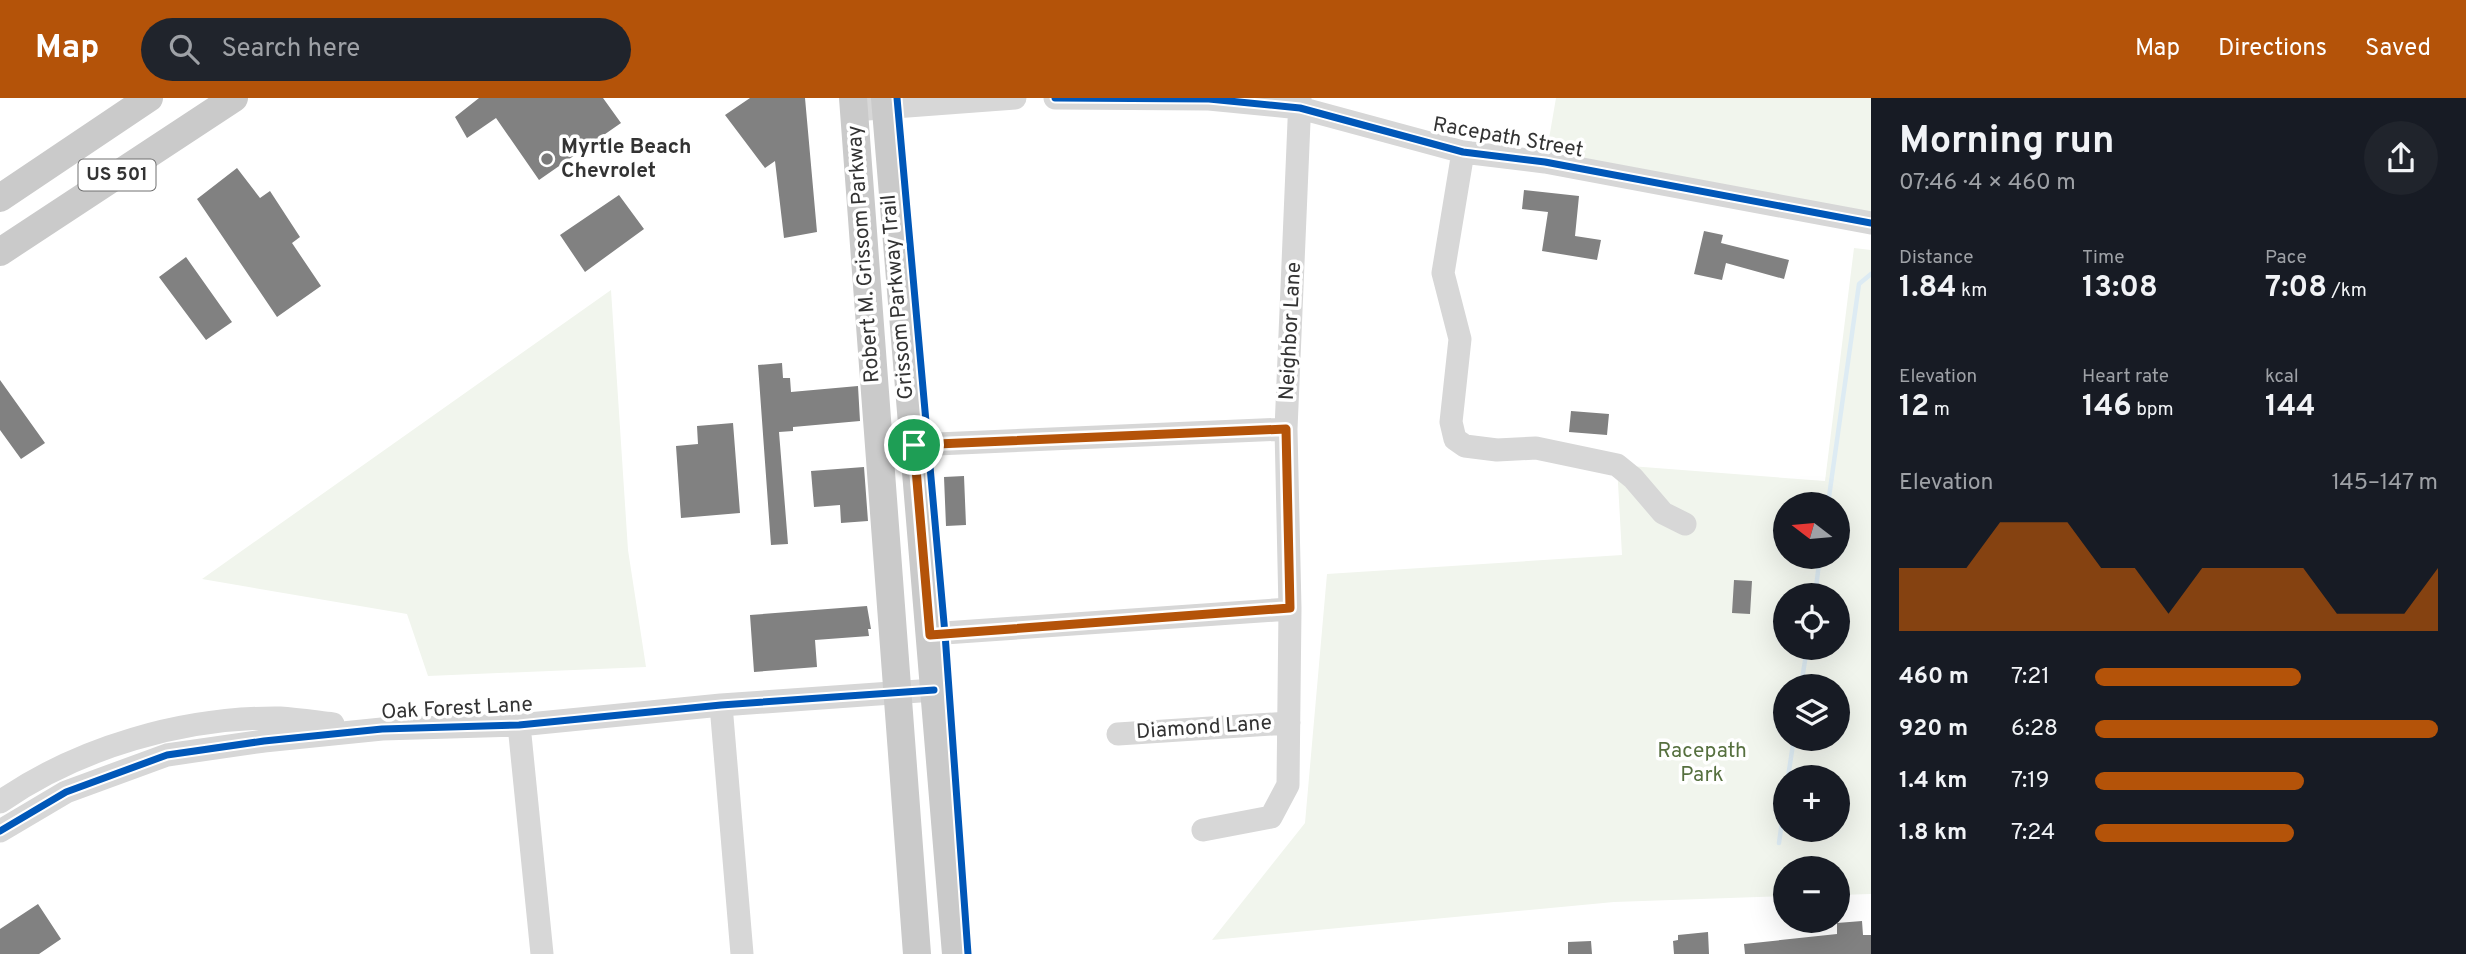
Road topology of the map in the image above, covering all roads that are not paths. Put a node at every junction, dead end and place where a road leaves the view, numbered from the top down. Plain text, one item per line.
1 (149, 98) edge
2 (234, 98) edge
3 (1015, 98) edge
4 (1055, 98) edge
5 (1209, 98) edge
6 (886, 103) edge
7 (1300, 103) edge
8 (853, 104) edge
9 (1462, 152) junction
10 (0, 198) edge
11 (1871, 223) edge
12 (0, 252) edge
13 (1286, 429) junction
14 (914, 445) junction
15 (1685, 524) dead end
16 (1290, 608) junction
17 (930, 635) junction
18 (934, 690) junction
19 (895, 691) junction
20 (721, 705) junction
21 (1289, 723) junction
22 (519, 725) junction
23 (382, 729) junction
24 (1118, 734) dead end
25 (0, 802) edge
26 (1203, 830) dead end
27 (0, 831) edge
28 (542, 954) edge
29 (742, 954) edge
30 (917, 954) edge
31 (956, 954) edge

1 - 10 main road, US 501
2 - 12 main road, US 501
3 - 6 street
4 - 5 street, Racepath Street
5 - 7 street, Racepath Street
6 - 8 street
6 - 14 main road, Robert M. Grissom Parkway
7 - 9 street, Racepath Street
7 - 13 street, Neighbor Lane
8 - 19 main road, Robert M. Grissom Parkway
9 - 11 street, Racepath Street
9 - 15 street
13 - 14 street
13 - 16 street, Neighbor Lane
14 - 17 main road, Robert M. Grissom Parkway
16 - 17 street
16 - 21 street, Neighbor Lane
17 - 18 main road, Robert M. Grissom Parkway
18 - 19 street, Oak Forest Lane
18 - 31 main road, Robert M. Grissom Parkway
19 - 20 street, Oak Forest Lane
19 - 30 main road, Robert M. Grissom Parkway
20 - 22 street, Oak Forest Lane
20 - 29 street
21 - 24 street, Diamond Lane
21 - 26 street, Neighbor Lane
22 - 23 street, Oak Forest Lane
22 - 28 street
23 - 25 street, Oak Forest Lane
23 - 27 street, Oak Forest Lane

